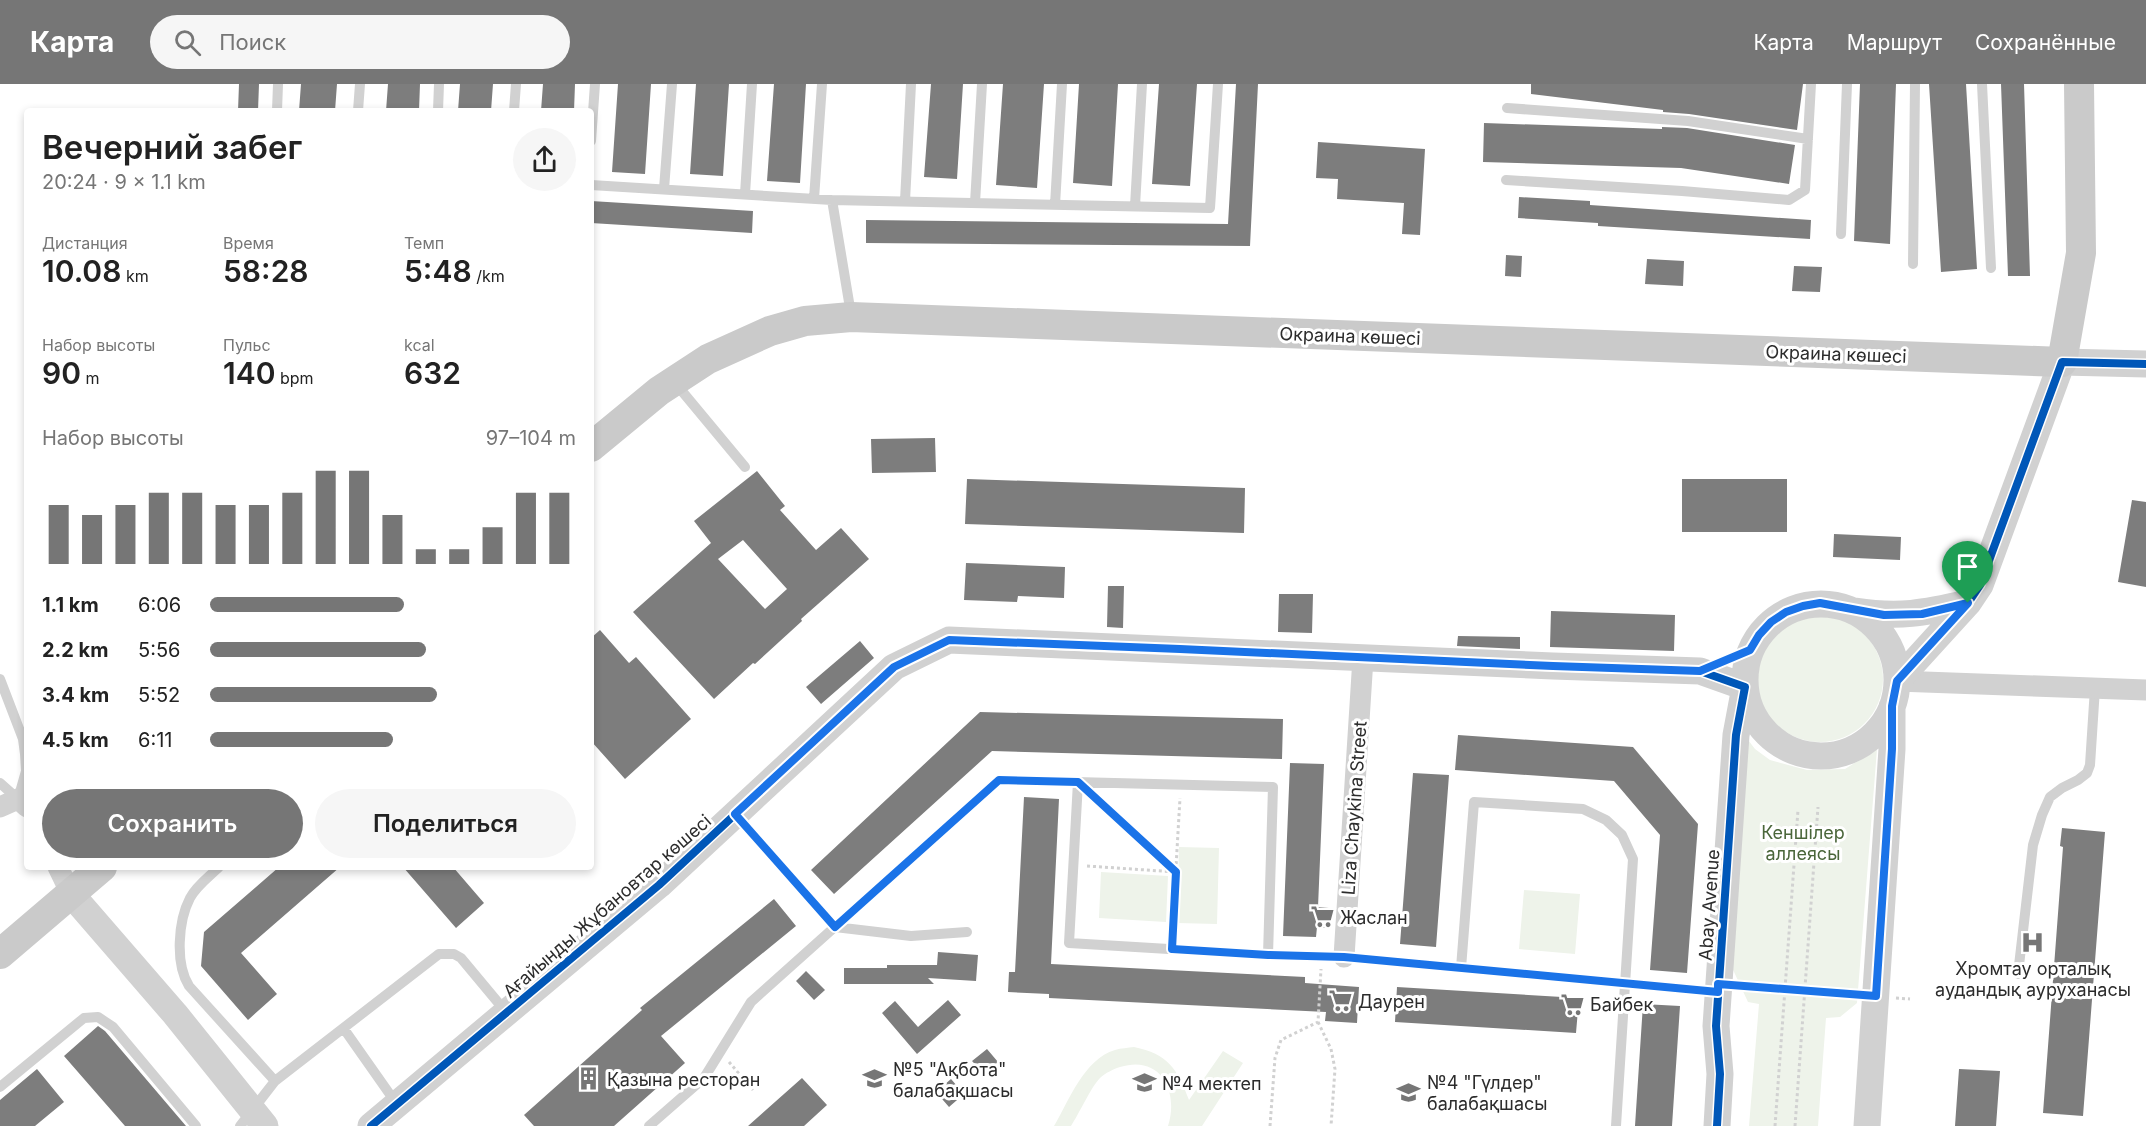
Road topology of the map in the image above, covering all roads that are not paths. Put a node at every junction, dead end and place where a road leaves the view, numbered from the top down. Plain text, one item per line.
1 (278, 84) edge
2 (360, 84) edge
3 (440, 84) edge
4 (516, 84) edge
5 (595, 84) edge
6 (672, 84) edge
7 (752, 84) edge
8 (822, 84) edge
9 (911, 84) edge
10 (982, 84) edge
11 (1062, 84) edge
12 (1142, 84) edge
13 (1218, 84) edge
14 (1811, 84) edge
15 (1847, 84) edge
16 (1915, 84) edge
17 (1983, 84) edge
18 (2079, 84) edge
19 (277, 108) edge
20 (358, 108) edge
21 (438, 108) edge
22 (514, 108) edge
23 (593, 108) edge
24 (1508, 108) dead end
25 (1808, 139) junction
26 (1506, 180) dead end
27 (594, 185) edge
28 (664, 189) junction
29 (745, 194) junction
30 (814, 199) junction
31 (832, 200) junction
32 (904, 201) junction
33 (975, 203) junction
34 (1055, 205) junction
35 (1135, 206) junction
36 (1841, 234) dead end
37 (1913, 264) dead end
38 (1991, 267) dead end
39 (851, 317) junction
40 (2062, 362) junction
41 (2146, 364) edge
42 (674, 381) junction
43 (594, 444) edge
44 (745, 467) dead end
45 (1968, 603) junction
46 (1855, 611) junction
47 (1750, 650) junction
48 (1363, 658) junction
49 (1700, 671) junction
50 (0, 679) edge
51 (1745, 687) junction
52 (2095, 688) junction
53 (2146, 690) edge
54 (1895, 694) junction
55 (24, 749) edge
56 (24, 777) edge
57 (1078, 782) junction
58 (0, 783) edge
59 (15, 804) edge
60 (735, 814) junction
61 (59, 870) edge
62 (99, 870) edge
63 (216, 870) edge
64 (71, 894) junction
65 (835, 927) junction
66 (967, 932) dead end
67 (0, 954) edge
68 (1268, 955) junction
69 (1344, 957) junction
70 (1461, 968) junction
71 (2018, 974) dead end
72 (1625, 983) junction
73 (1718, 988) junction
74 (507, 1012) junction
75 (344, 1029) junction
76 (275, 1081) junction
77 (0, 1087) edge
78 (397, 1104) junction
79 (252, 1120) edge
80 (196, 1126) edge
81 (371, 1126) edge
82 (648, 1126) edge
83 (1616, 1126) edge
84 (1717, 1126) edge
85 (1867, 1126) edge

1 - 19 lane
2 - 20 lane
3 - 21 lane
4 - 22 lane
5 - 23 lane
6 - 28 lane
7 - 29 lane
8 - 30 lane
9 - 32 lane
10 - 33 lane
11 - 34 lane
12 - 35 lane
13 - 35 lane
14 - 25 lane
15 - 36 lane
16 - 37 lane
17 - 38 lane
18 - 40 main road
24 - 25 lane
25 - 26 lane
27 - 28 lane
28 - 29 lane
29 - 30 lane
30 - 31 lane
31 - 32 lane
31 - 39 lane
32 - 33 lane
33 - 34 lane
34 - 35 lane
39 - 40 main road, Окраина көшесі
39 - 42 main road, Окраина көшесі
40 - 41 street, Окраина көшесі
40 - 45 street
42 - 43 main road, Окраина көшесі
42 - 44 lane
45 - 46 street
45 - 54 street
46 - 47 street
46 - 54 street
47 - 49 street
47 - 51 street
48 - 49 street, Ағайынды Жұбановтар көшесі
48 - 60 street, Ағайынды Жұбановтар көшесі
48 - 69 street, Liza Chaykina Street
49 - 51 street
50 - 55 lane
51 - 54 street
51 - 73 street, Abay Avenue
52 - 53 street
52 - 54 street
52 - 71 lane
54 - 85 street
56 - 59 lane
57 - 65 lane
57 - 68 lane
57 - 68 lane
58 - 59 lane
60 - 65 lane
60 - 74 street, Ағайынды Жұбановтар көшесі
61 - 64 street
62 - 64 main road
63 - 76 lane
64 - 67 main road
64 - 79 street
65 - 66 lane
65 - 82 lane
68 - 69 lane
69 - 70 lane
70 - 72 lane
70 - 72 lane
72 - 73 lane
72 - 83 lane
73 - 84 street, Abay Avenue
74 - 75 lane
74 - 78 street, Ағайынды Жұбановтар көшесі
75 - 76 lane
75 - 78 lane
76 - 79 lane
77 - 80 lane
78 - 81 street, Ағайынды Жұбановтар көшесі

